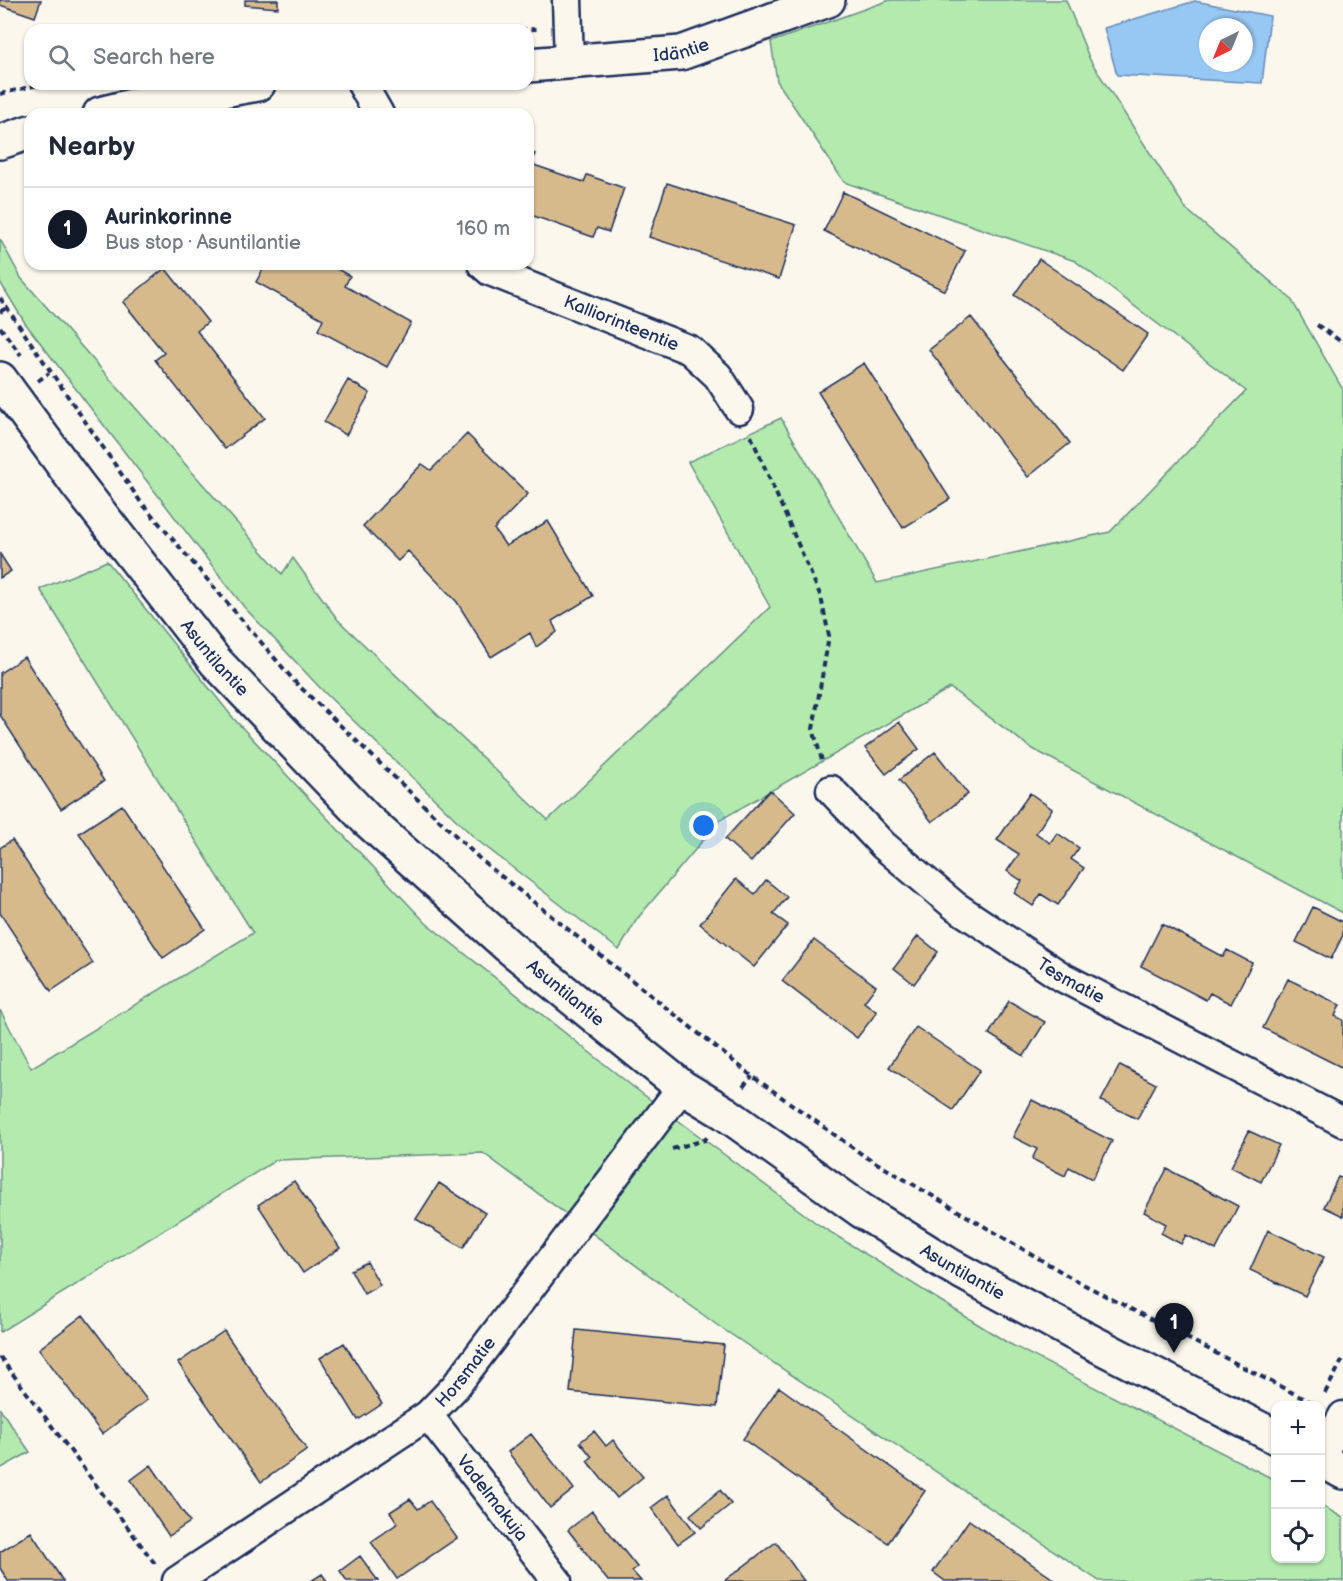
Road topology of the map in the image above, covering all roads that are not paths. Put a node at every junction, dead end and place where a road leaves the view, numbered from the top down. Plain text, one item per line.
1 (828, 0) edge
2 (567, 14) edge
3 (569, 63) junction
4 (534, 65) edge
5 (223, 90) edge
6 (365, 90) edge
7 (124, 108) edge
8 (376, 108) edge
9 (24, 134) edge
10 (0, 142) edge
11 (489, 270) edge
12 (0, 379) edge
13 (739, 409) road end
14 (831, 790) road end
15 (682, 1087) junction
16 (1343, 1122) edge
17 (428, 1415) junction
18 (1343, 1416) edge
19 (1271, 1435) edge
20 (1322, 1455) edge
21 (1325, 1462) edge
22 (1343, 1472) edge
23 (169, 1576) edge
24 (557, 1581) edge

1 - 3 street, Idäntie
2 - 3 street
3 - 4 street, Idäntie
5 - 7 street
6 - 8 street
9 - 10 street
11 - 13 street, Kalliorinteentie
12 - 15 street, Asuntilantie
14 - 16 street, Tesmatie
15 - 17 street, Horsmatie
15 - 19 street, Asuntilantie
17 - 23 street, Horsmatie
17 - 24 street, Vadelmakuja
18 - 20 street
21 - 22 street

